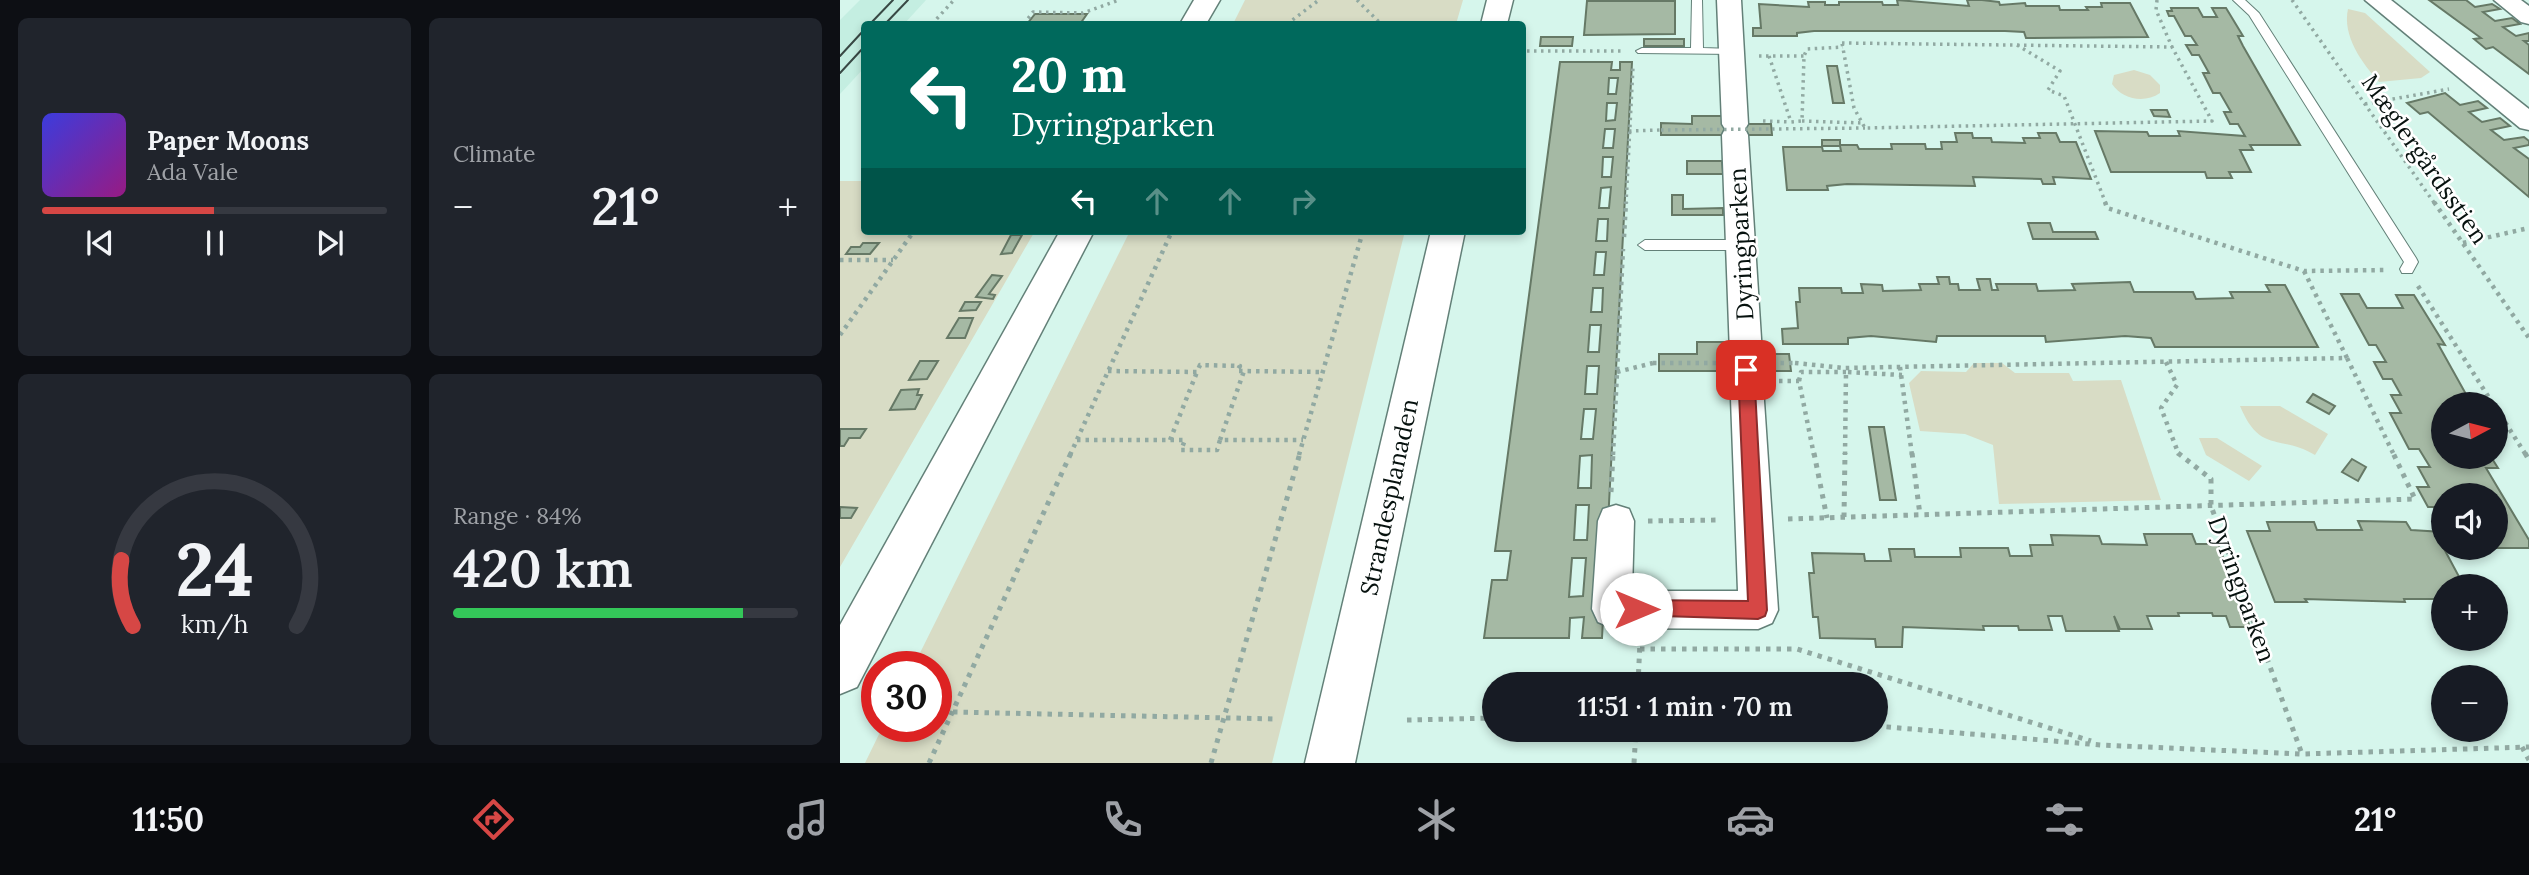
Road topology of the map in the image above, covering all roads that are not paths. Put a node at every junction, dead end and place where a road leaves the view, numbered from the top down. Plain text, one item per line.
1 (1207, 0) edge
2 (1500, 0) edge
3 (1697, 0) edge
4 (1730, 0) edge
5 (2238, 0) edge
6 (2377, 0) edge
7 (2506, 0) edge
8 (2529, 17) edge
9 (1195, 21) edge
10 (1495, 21) edge
11 (1638, 51) road end
12 (1697, 51) junction
13 (1732, 51) junction
14 (2529, 122) edge
15 (1075, 235) edge
16 (1447, 235) edge
17 (1645, 245) dead end
18 (1740, 245) junction
19 (2407, 270) road end
20 (1613, 513) road end
21 (840, 671) edge
22 (1331, 763) edge

1 - 9 street
2 - 10 street
3 - 12 lane
4 - 13 street, Dyringparken
5 - 19 lane
6 - 14 street
7 - 8 street
11 - 12 lane
12 - 13 lane
13 - 18 street, Dyringparken
15 - 21 street
16 - 22 street, Strandesplanaden
17 - 18 lane
18 - 20 street, Dyringparken

